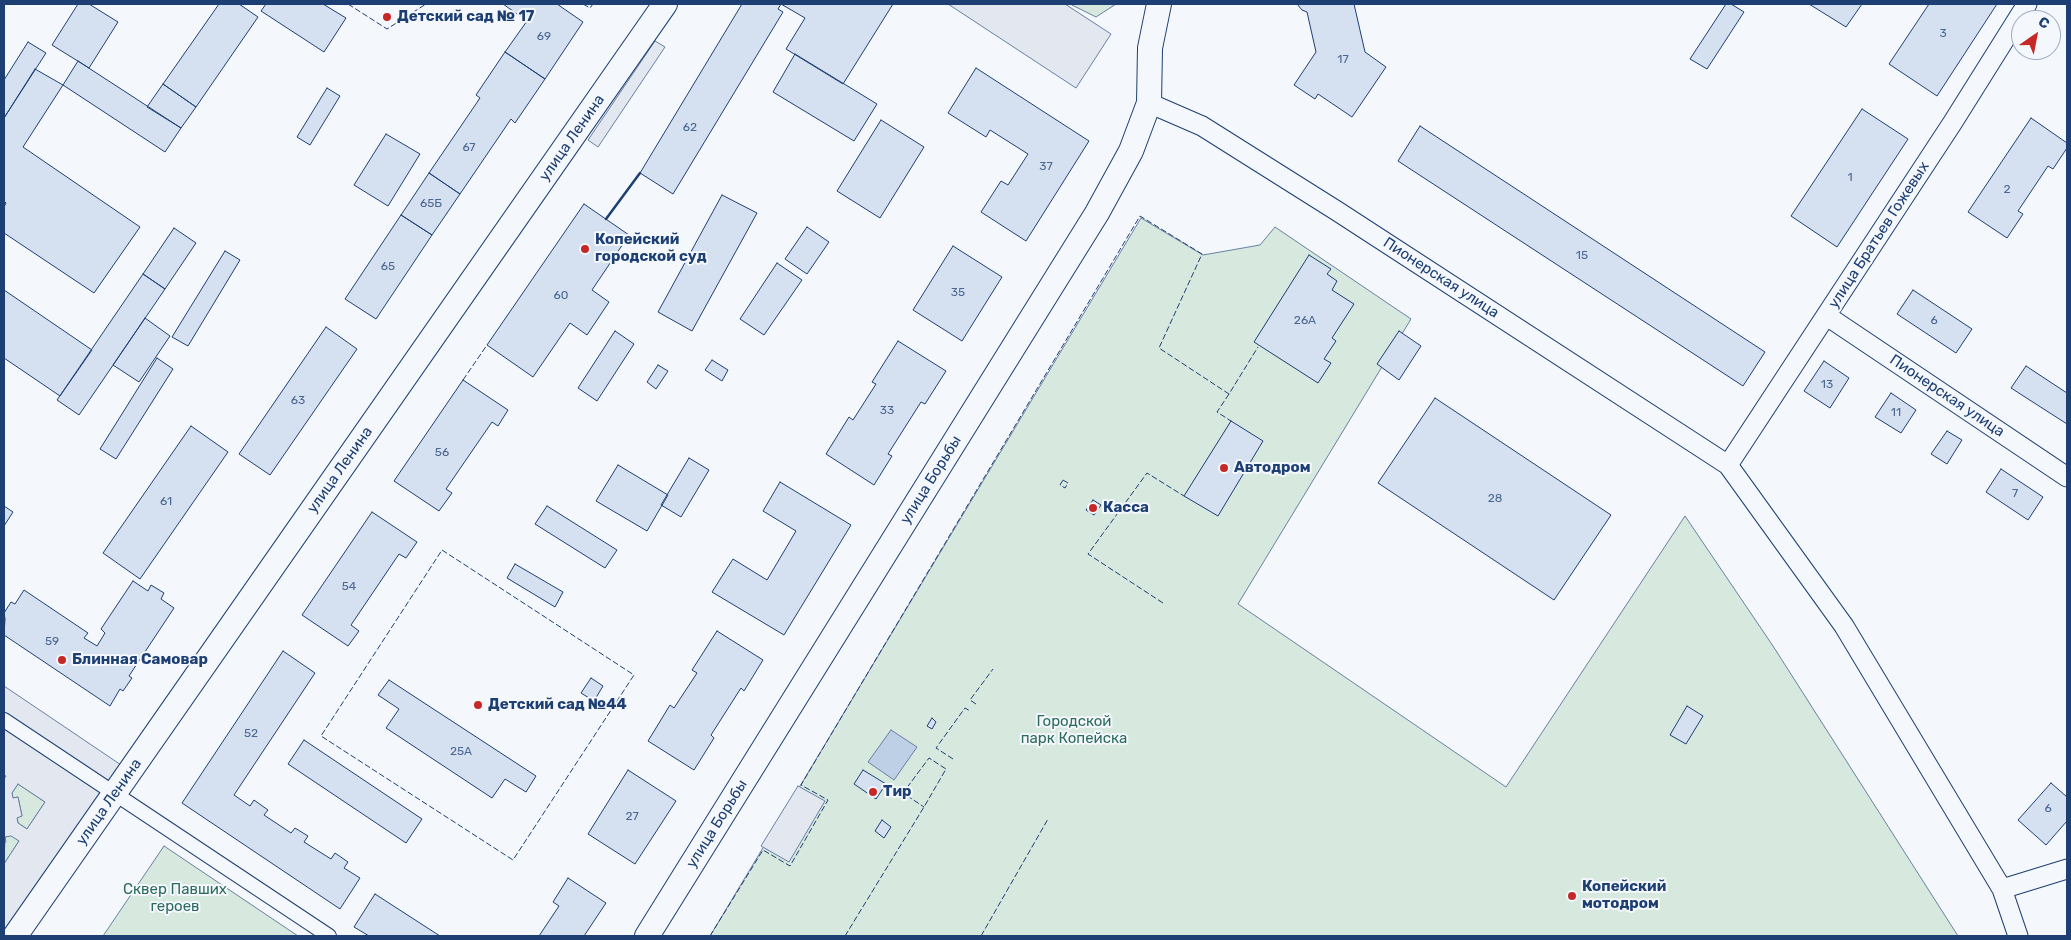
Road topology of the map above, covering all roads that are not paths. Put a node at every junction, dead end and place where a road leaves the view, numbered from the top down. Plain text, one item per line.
1 (665, 4) edge
2 (1159, 4) edge
3 (2027, 4) edge
4 (1149, 104) junction
5 (1827, 316) junction
6 (1728, 465) junction
7 (2067, 477) edge
8 (4, 720) edge
9 (114, 794) junction
10 (2067, 868) edge
11 (2002, 889) junction
12 (16, 936) edge
13 (329, 936) edge
14 (647, 936) edge
15 (2018, 936) edge

1 - 9 street, улица Ленина
2 - 4 street, улица Борьбы
3 - 5 street, улица Братьев Гожевых
4 - 6 street, Пионерская улица
4 - 14 street, улица Борьбы
5 - 6 street, улица Братьев Гожевых
5 - 7 street, Пионерская улица
6 - 11 street
8 - 9 street
9 - 12 street, улица Ленина
9 - 13 street
10 - 11 street
11 - 15 street

